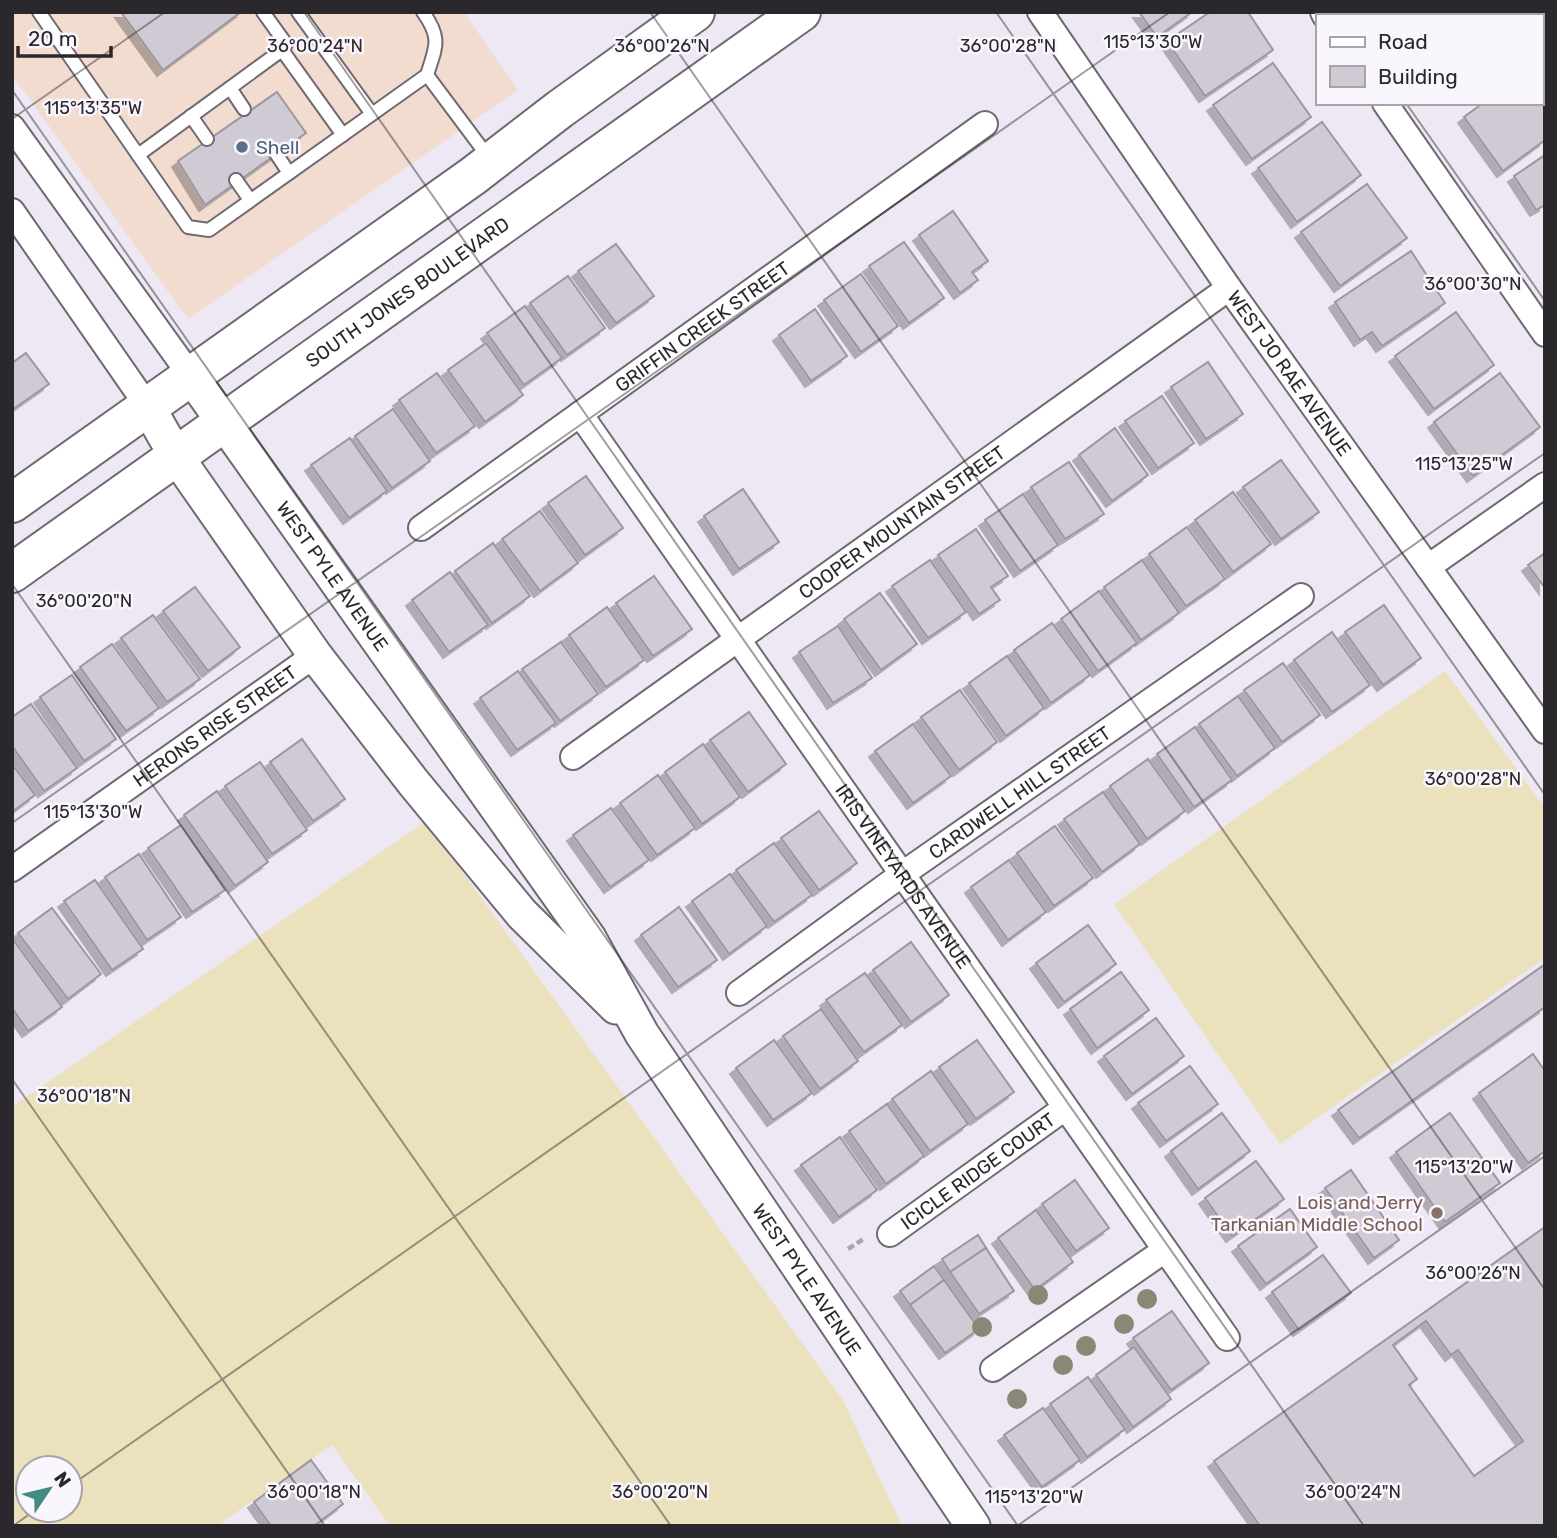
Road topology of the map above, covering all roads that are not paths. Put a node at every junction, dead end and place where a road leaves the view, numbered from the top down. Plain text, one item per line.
1 (39, 12) edge
2 (263, 12) edge
3 (298, 12) edge
4 (423, 12) edge
5 (695, 12) edge
6 (801, 12) edge
7 (1040, 12) edge
8 (282, 50) junction
9 (427, 75) junction
10 (230, 88) junction
11 (1386, 105) edge
12 (244, 109) dead end
13 (372, 114) junction
14 (191, 116) junction
15 (985, 124) dead end
16 (12, 127) edge
17 (343, 135) junction
18 (207, 139) dead end
19 (275, 152) dead end
20 (138, 155) junction
21 (492, 162) junction
22 (289, 173) junction
23 (236, 180) dead end
24 (250, 200) junction
25 (12, 211) edge
26 (1229, 288) junction
27 (1545, 334) edge
28 (191, 376) junction
29 (148, 407) junction
30 (580, 414) junction
31 (223, 422) junction
32 (176, 456) junction
33 (1545, 485) edge
34 (12, 503) edge
35 (421, 528) dead end
36 (1428, 567) junction
37 (12, 573) edge
38 (1301, 596) dead end
39 (736, 640) junction
40 (315, 655) junction
41 (1545, 731) edge
42 (573, 757) dead end
43 (12, 869) edge
44 (901, 875) junction
45 (739, 993) dead end
46 (642, 1034) junction
47 (1065, 1108) junction
48 (890, 1234) dead end
49 (1165, 1250) junction
50 (1227, 1338) dead end
51 (993, 1369) dead end
52 (973, 1526) edge

1 - 20 lane
2 - 8 lane
3 - 13 lane
4 - 9 lane
5 - 21 main road
6 - 31 main road, SOUTH JONES BOULEVARD
7 - 26 street, WEST JO RAE AVENUE
8 - 10 lane
8 - 17 lane
9 - 13 lane
9 - 21 lane
10 - 12 lane
10 - 14 lane
11 - 27 street
13 - 17 lane
14 - 18 lane
14 - 20 lane
15 - 30 street, GRIFFIN CREEK STREET
16 - 28 street, WEST PYLE AVENUE
17 - 22 lane
19 - 22 lane
20 - 24 lane
21 - 28 main road
22 - 24 lane
23 - 24 lane
25 - 29 street, WEST PYLE AVENUE
26 - 36 street, WEST JO RAE AVENUE
26 - 39 street, COOPER MOUNTAIN STREET
28 - 29 main road
28 - 31 street, WEST PYLE AVENUE
29 - 32 street, WEST PYLE AVENUE
29 - 34 main road
30 - 35 street, GRIFFIN CREEK STREET
30 - 39 street, IRIS VINEYARDS AVENUE
31 - 32 main road, SOUTH JONES BOULEVARD
31 - 46 street, WEST PYLE AVENUE
32 - 37 main road, SOUTH JONES BOULEVARD
32 - 40 street, WEST PYLE AVENUE
33 - 36 street
36 - 41 street, WEST JO RAE AVENUE
38 - 44 street, CARDWELL HILL STREET
39 - 42 street, COOPER MOUNTAIN STREET
39 - 44 street, IRIS VINEYARDS AVENUE
40 - 43 street, HERONS RISE STREET
40 - 46 street, WEST PYLE AVENUE
44 - 45 street, CARDWELL HILL STREET
44 - 47 street, IRIS VINEYARDS AVENUE
46 - 52 street, WEST PYLE AVENUE
47 - 48 street, ICICLE RIDGE COURT
47 - 49 street, IRIS VINEYARDS AVENUE
49 - 50 street, IRIS VINEYARDS AVENUE
49 - 51 street

